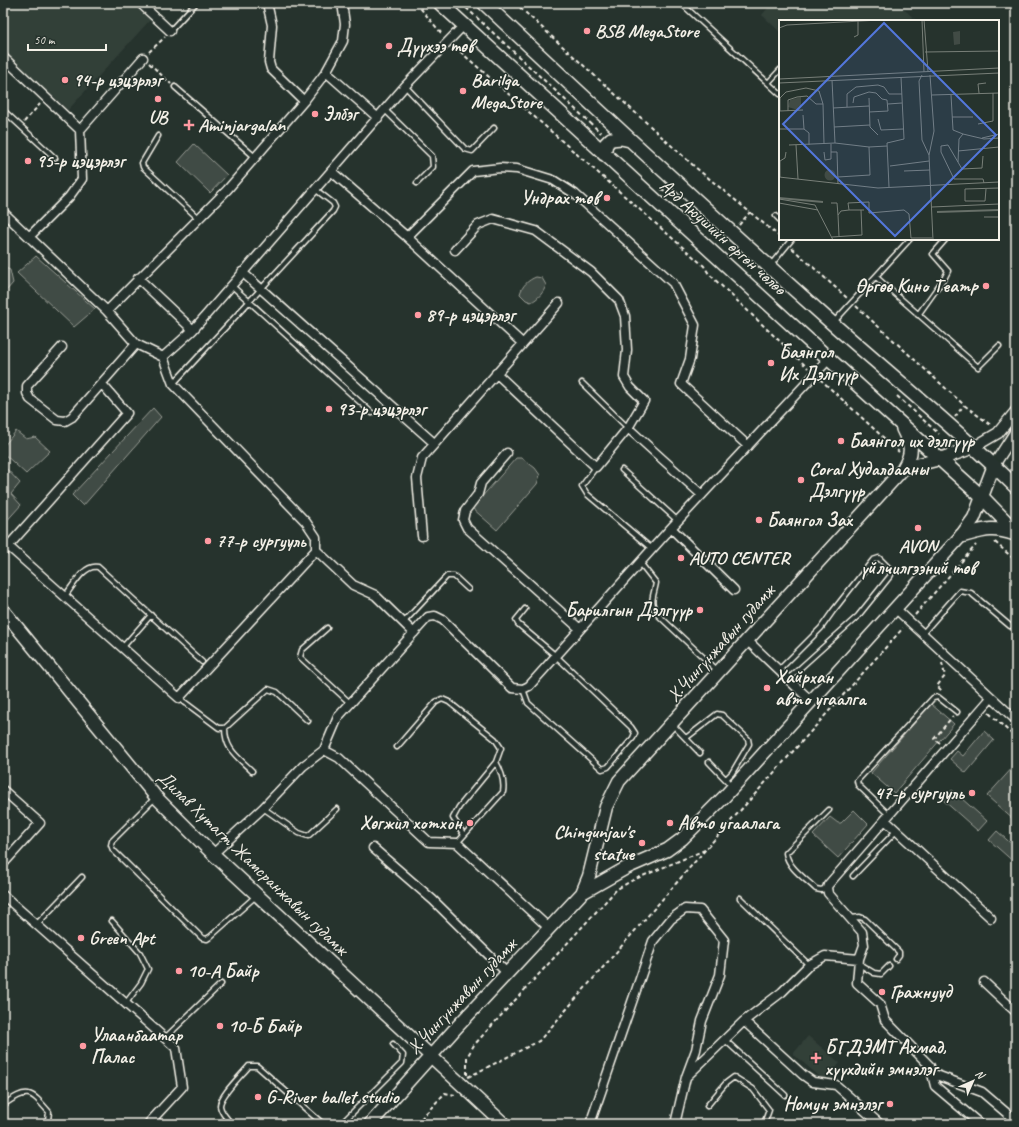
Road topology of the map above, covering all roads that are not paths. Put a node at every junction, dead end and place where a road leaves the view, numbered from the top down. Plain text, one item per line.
1 (140, 3) edge
2 (196, 3) edge
3 (267, 3) edge
4 (342, 3) edge
5 (440, 3) edge
6 (484, 3) edge
7 (681, 3) edge
8 (464, 25) junction
9 (170, 30) joint
10 (3, 56) edge
11 (143, 58) road end
12 (779, 71) edge
13 (326, 72) junction
14 (768, 83) junction
15 (406, 86) junction
16 (175, 87) road end
17 (779, 93) edge
18 (304, 101) junction
19 (3, 110) edge
20 (385, 110) junction
21 (378, 118) junction
22 (494, 128) dead end
23 (80, 130) junction
24 (158, 136) dead end
25 (630, 140) junction
26 (604, 154) junction
27 (255, 156) junction
28 (55, 158) dead end
29 (331, 171) junction
30 (417, 183) dead end
31 (315, 189) junction
32 (3, 212) edge
33 (776, 216) dead end
34 (198, 218) junction
35 (779, 219) edge
36 (29, 237) junction
37 (407, 237) junction
38 (791, 240) edge
39 (909, 240) edge
40 (945, 240) edge
41 (455, 250) dead end
42 (770, 267) junction
43 (242, 272) junction
44 (876, 277) junction
45 (138, 278) junction
46 (231, 285) junction
47 (261, 288) junction
48 (250, 302) junction
49 (559, 303) dead end
50 (107, 311) junction
51 (918, 315) junction
52 (833, 323) junction
53 (193, 330) junction
54 (522, 343) junction
55 (136, 344) junction
56 (999, 346) dead end
57 (62, 347) dead end
58 (163, 357) junction
59 (828, 359) junction
60 (496, 373) junction
61 (582, 383) dead end
62 (102, 384) junction
63 (172, 384) junction
64 (1016, 411) edge
65 (372, 414) dead end
66 (901, 424) junction
67 (628, 428) junction
68 (1016, 431) edge
69 (434, 443) junction
70 (748, 446) junction
71 (974, 447) junction
72 (507, 454) dead end
73 (940, 459) junction
74 (994, 465) junction
75 (596, 467) junction
76 (904, 468) junction
77 (622, 470) dead end
78 (1016, 487) edge
79 (702, 495) junction
80 (982, 497) junction
81 (678, 521) junction
82 (671, 528) junction
83 (1016, 533) edge
84 (422, 536) dead end
85 (961, 536) junction
86 (6, 549) edge
87 (652, 549) junction
88 (316, 550) junction
89 (641, 564) junction
90 (468, 589) dead end
91 (734, 590) dead end
92 (64, 596) junction
93 (895, 608) junction
94 (525, 609) dead end
95 (3, 610) edge
96 (151, 615) junction
97 (404, 622) junction
98 (1010, 626) dead end
99 (327, 628) dead end
100 (580, 629) junction
101 (414, 633) junction
102 (923, 633) junction
103 (748, 641) junction
104 (122, 648) junction
105 (556, 656) junction
106 (202, 662) dead end
107 (779, 670) junction
108 (719, 672) junction
109 (788, 679) junction
110 (523, 690) junction
111 (179, 698) junction
112 (991, 698) junction
113 (811, 701) junction
114 (350, 703) junction
115 (957, 712) dead end
116 (1016, 720) edge
117 (308, 721) dead end
118 (672, 724) junction
119 (225, 728) junction
120 (686, 738) junction
121 (397, 747) dead end
122 (324, 750) junction
123 (700, 753) dead end
124 (496, 762) junction
125 (709, 762) dead end
126 (252, 771) dead end
127 (729, 783) junction
128 (3, 790) edge
129 (156, 797) junction
130 (263, 808) junction
131 (337, 809) dead end
132 (829, 810) dead end
133 (887, 818) junction
134 (896, 831) junction
135 (464, 835) junction
136 (457, 844) junction
137 (373, 848) dead end
138 (213, 854) junction
139 (3, 864) edge
140 (853, 876) dead end
141 (82, 877) dead end
142 (827, 888) junction
143 (582, 893) junction
144 (257, 894) junction
145 (3, 895) edge
146 (740, 898) dead end
147 (851, 918) junction
148 (991, 918) dead end
149 (112, 921) dead end
150 (37, 924) junction
151 (549, 928) junction
152 (896, 959) dead end
153 (858, 961) junction
154 (808, 964) junction
155 (889, 966) dead end
156 (507, 973) junction
157 (984, 982) dead end
158 (221, 984) dead end
159 (126, 1003) junction
160 (1016, 1012) edge
161 (744, 1021) junction
162 (165, 1038) junction
163 (724, 1040) junction
164 (393, 1044) dead end
165 (431, 1056) junction
166 (931, 1073) junction
167 (686, 1077) junction
168 (785, 1095) dead end
169 (3, 1105) edge
170 (707, 1106) dead end
171 (151, 1121) edge
172 (1016, 1121) edge
173 (45, 1124) edge
174 (161, 1124) edge
175 (232, 1124) edge
176 (323, 1124) edge
177 (341, 1124) edge
178 (370, 1124) edge
179 (504, 1124) edge
180 (590, 1124) edge
181 (675, 1124) edge
182 (762, 1124) edge
183 (880, 1124) edge
184 (980, 1124) edge

1 - 9 street
2 - 9 lane
3 - 18 street
4 - 13 street
5 - 8 main road, Ард Аюушийн өргөн чөлөө
6 - 25 main road, Ард Аюушийн өргөн чөлөө
7 - 14 lane
8 - 15 street
8 - 26 main road, Ард Аюушийн өргөн чөлөө
10 - 23 street
11 - 23 street
12 - 14 lane
13 - 18 street
13 - 21 street
14 - 17 lane
15 - 20 street
15 - 22 lane
16 - 27 lane
18 - 27 street
19 - 28 lane
20 - 21 street
20 - 30 lane
21 - 29 street
23 - 36 street
24 - 34 lane
25 - 26 main road
25 - 42 main road, Ард Аюушийн өргөн чөлөө
26 - 59 main road, Ард Аюушийн өргөн чөлөө
27 - 34 street
29 - 31 street
29 - 37 street
31 - 43 street
31 - 47 lane
32 - 36 street
33 - 35 lane
34 - 45 street
36 - 50 street
37 - 54 street
37 - 70 street
38 - 42 lane
39 - 44 lane
40 - 51 lane
41 - 67 street
42 - 52 main road, Ард Аюушийн өргөн чөлөө
43 - 46 street
43 - 47 street
44 - 51 lane
44 - 52 lane
45 - 50 street
45 - 53 street
46 - 48 lane
46 - 53 street
47 - 48 lane
47 - 69 street
48 - 63 lane
48 - 65 lane
49 - 54 street
50 - 55 street
51 - 56 lane
52 - 71 main road, Ард Аюушийн өргөн чөлөө
53 - 58 street
54 - 60 street
55 - 58 street
55 - 62 street
57 - 62 street
58 - 63 street
59 - 66 main road, Ард Аюушийн өргөн чөлөө
59 - 70 street
60 - 69 street
60 - 75 street
61 - 67 lane
62 - 86 street
63 - 88 street
64 - 71 street
66 - 73 main road, Ард Аюушийн өргөн чөлөө
66 - 76 main road
67 - 75 street
67 - 79 street
68 - 74 street
69 - 84 street
70 - 79 street
71 - 73 main road
71 - 74 main road, Ард Аюушийн өргөн чөлөө
72 - 100 street
73 - 76 main road
73 - 80 main road, Ард Аюушийн өргөн чөлөө
74 - 78 main road, Ард Аюушийн өргөн чөлөө
74 - 80 main road, Х.Чингүнжавын гудамж
75 - 87 lane
76 - 103 main road, Х.Чингүнжавын гудамж
77 - 81 lane
79 - 81 street
80 - 83 main road, Ард Аюушийн өргөн чөлөө
80 - 85 main road, Х.Чингүнжавын гудамж
81 - 82 street
82 - 87 street
82 - 91 street
83 - 85 main road
85 - 93 main road, Х.Чингүнжавын гудамж
86 - 92 street
87 - 89 street
88 - 97 street
88 - 111 street
89 - 100 street
89 - 108 lane
90 - 97 lane
92 - 96 lane
92 - 104 street
93 - 102 street
93 - 113 main road, Х.Чингүнжавын гудамж
94 - 105 lane
95 - 129 main road, Дилав Хутагт Жамсранжавын гудамж
96 - 104 lane
96 - 106 lane
97 - 101 street
98 - 102 lane
99 - 114 lane
100 - 105 street
101 - 110 street
101 - 114 street
102 - 112 street
103 - 107 street
103 - 108 main road, Х.Чингүнжавын гудамж
104 - 111 street
105 - 110 street
105 - 110 lane
107 - 109 street
107 - 109 lane
108 - 118 main road, Х.Чингүнжавын гудамж
109 - 113 street
111 - 119 lane
112 - 116 street
112 - 133 street
113 - 127 main road, Х.Чингүнжавын гудамж
114 - 122 street
115 - 133 lane
117 - 119 lane
118 - 120 lane
118 - 143 main road, Х.Чингүнжавын гудамж
119 - 126 lane
120 - 123 lane
120 - 127 lane
121 - 124 lane
122 - 130 street
122 - 136 street
124 - 135 lane
124 - 135 lane
125 - 127 lane
127 - 143 main road, Х.Чингүнжавын гудамж
128 - 139 street
129 - 138 main road, Дилав Хутагт Жамсранжавын гудамж
129 - 144 lane
130 - 131 lane
130 - 138 street
132 - 142 lane
133 - 134 street
133 - 142 street
134 - 140 lane
134 - 148 street
135 - 136 lane
136 - 151 street
137 - 156 street
138 - 144 main road, Дилав Хутагт Жамсранжавын гудамж
141 - 150 lane
142 - 147 street
143 - 151 main road, Х.Чингүнжавын гудамж
144 - 165 main road, Дилав Хутагт Жамсранжавын гудамж
145 - 150 street
146 - 154 lane
147 - 152 lane
147 - 153 street
149 - 159 lane
150 - 159 street
151 - 156 main road, Х.Чингүнжавын гудамж
153 - 154 street
153 - 155 lane
153 - 166 street
154 - 161 street
156 - 165 main road, Х.Чингүнжавын гудамж
157 - 160 street
158 - 162 lane
159 - 162 street
161 - 163 street
161 - 183 street
162 - 171 street
163 - 167 street
163 - 168 lane
164 - 177 lane
165 - 178 main road, Х.Чингүнжавын гудамж
165 - 179 main road, Дилав Хутагт Жамсранжавын гудамж
166 - 172 street
166 - 184 street
167 - 180 street
167 - 181 street
169 - 173 lane
170 - 182 lane
171 - 174 lane
175 - 176 lane

